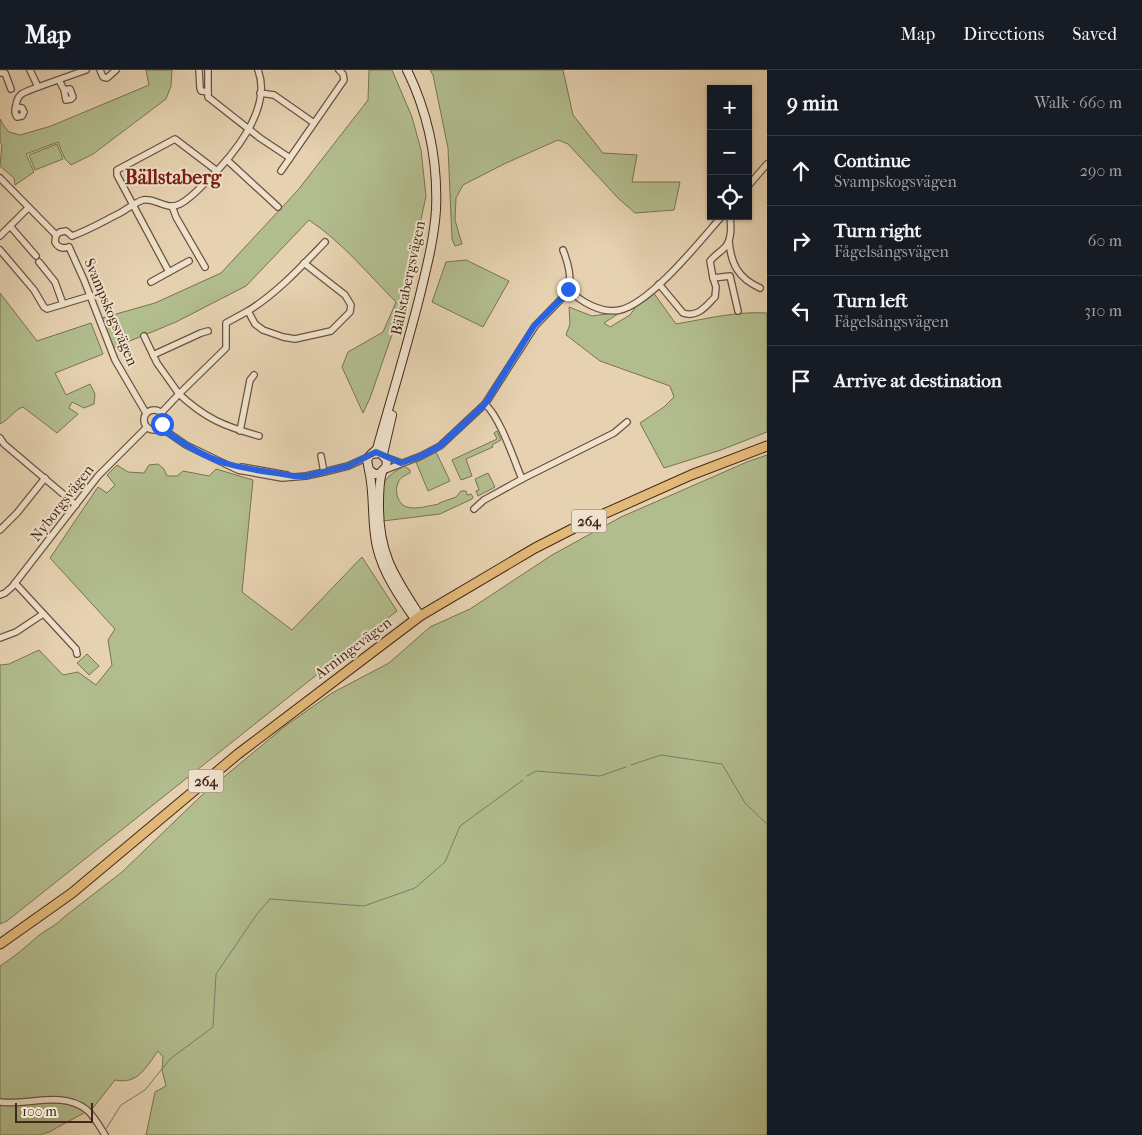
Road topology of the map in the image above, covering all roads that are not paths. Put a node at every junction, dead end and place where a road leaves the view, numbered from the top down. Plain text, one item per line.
1 (30, 70) edge
2 (86, 70) edge
3 (100, 70) edge
4 (116, 70) edge
5 (199, 70) edge
6 (208, 70) edge
7 (258, 70) edge
8 (339, 70) edge
9 (407, 70) edge
10 (0, 73) edge
11 (59, 80) junction
12 (11, 86) dead end
13 (38, 87) junction
14 (64, 90) dead end
15 (208, 92) junction
16 (260, 93) junction
17 (16, 107) dead end
18 (314, 123) junction
19 (249, 130) junction
20 (290, 158) junction
21 (227, 160) junction
22 (767, 164) edge
23 (761, 170) junction
24 (217, 171) junction
25 (281, 171) dead end
26 (767, 175) edge
27 (0, 178) edge
28 (752, 181) edge
29 (133, 205) junction
30 (172, 206) junction
31 (278, 207) dead end
32 (28, 208) junction
33 (718, 220) edge
34 (730, 220) edge
35 (10, 226) junction
36 (56, 235) junction
37 (0, 236) edge
38 (72, 236) junction
39 (729, 238) junction
40 (324, 242) dead end
41 (69, 247) junction
42 (0, 250) edge
43 (563, 250) dead end
44 (36, 256) dead end
45 (189, 261) dead end
46 (39, 262) dead end
47 (304, 263) junction
48 (205, 267) dead end
49 (170, 272) junction
50 (713, 278) junction
51 (151, 282) dead end
52 (659, 284) junction
53 (760, 288) dead end
54 (568, 289) junction
55 (90, 296) junction
56 (63, 304) junction
57 (248, 311) junction
58 (738, 311) dead end
59 (208, 332) dead end
60 (144, 336) dead end
61 (407, 345) junction
62 (152, 354) junction
63 (254, 375) dead end
64 (179, 394) junction
65 (485, 404) junction
66 (146, 413) junction
67 (161, 413) junction
68 (627, 422) dead end
69 (147, 427) junction
70 (160, 427) junction
71 (240, 431) junction
72 (259, 436) dead end
73 (0, 438) edge
74 (767, 446) edge
75 (370, 455) junction
76 (321, 456) dead end
77 (384, 456) junction
78 (401, 463) junction
79 (348, 466) junction
80 (368, 469) junction
81 (383, 471) junction
82 (324, 472) junction
83 (45, 478) junction
84 (522, 480) junction
85 (76, 505) junction
86 (474, 509) dead end
87 (376, 512) junction
88 (0, 530) edge
89 (15, 583) junction
90 (0, 595) edge
91 (43, 614) junction
92 (417, 617) junction
93 (0, 638) edge
94 (77, 654) dead end
95 (0, 944) edge
96 (0, 1102) edge
97 (105, 1135) edge

1 - 13 street
2 - 11 street
3 - 4 street
5 - 15 street
6 - 15 street
7 - 16 street
8 - 18 street
9 - 61 street, Bällstabergsvägen
10 - 12 street
11 - 13 street
11 - 14 street
13 - 17 street
15 - 19 street
16 - 18 street
16 - 19 street
18 - 20 street
19 - 20 street
19 - 21 street
20 - 25 street
21 - 24 street
21 - 31 street
22 - 23 street
23 - 26 street
23 - 28 street
24 - 29 street
24 - 30 street
27 - 32 street, Svampskogsvägen
29 - 30 street
29 - 38 street
29 - 49 street
30 - 48 street
32 - 35 street
32 - 36 street, Svampskogsvägen
33 - 52 street
34 - 39 street
35 - 37 street
35 - 44 street
36 - 38 street
36 - 41 street, Svampskogsvägen
38 - 41 street, Svampskogsvägen
39 - 50 street
39 - 53 street
40 - 47 street
41 - 55 street, Svampskogsvägen
42 - 56 street
43 - 54 street
45 - 49 street
46 - 56 street
47 - 57 street
47 - 57 street
49 - 51 street
50 - 52 street
50 - 58 street
52 - 54 street
54 - 65 street
55 - 56 street
55 - 66 street, Svampskogsvägen
57 - 64 street
59 - 62 street
60 - 62 street
61 - 75 street, Bällstabergsvägen
61 - 77 street, Bällstabergsvägen
62 - 64 street
63 - 71 street
64 - 67 street
64 - 71 street
65 - 78 street
65 - 84 street
66 - 67 street
66 - 69 street, Svampskogsvägen
67 - 70 street
68 - 84 street
69 - 70 street
69 - 85 street, Nyborgsvägen
70 - 82 street
71 - 72 street
73 - 83 street
74 - 92 main road, Arningevägen / 264
75 - 77 street
75 - 79 street
75 - 80 street
76 - 82 street
77 - 78 street
77 - 81 street
78 - 81 street
79 - 80 street
79 - 82 street
80 - 81 street
80 - 87 street
81 - 87 street
83 - 85 street
83 - 88 street
84 - 86 street
85 - 89 street, Nyborgsvägen
87 - 92 street
89 - 90 street, Nyborgsvägen
89 - 91 street
91 - 93 street
91 - 94 street
92 - 95 main road, Arningevägen / 264
96 - 97 street

